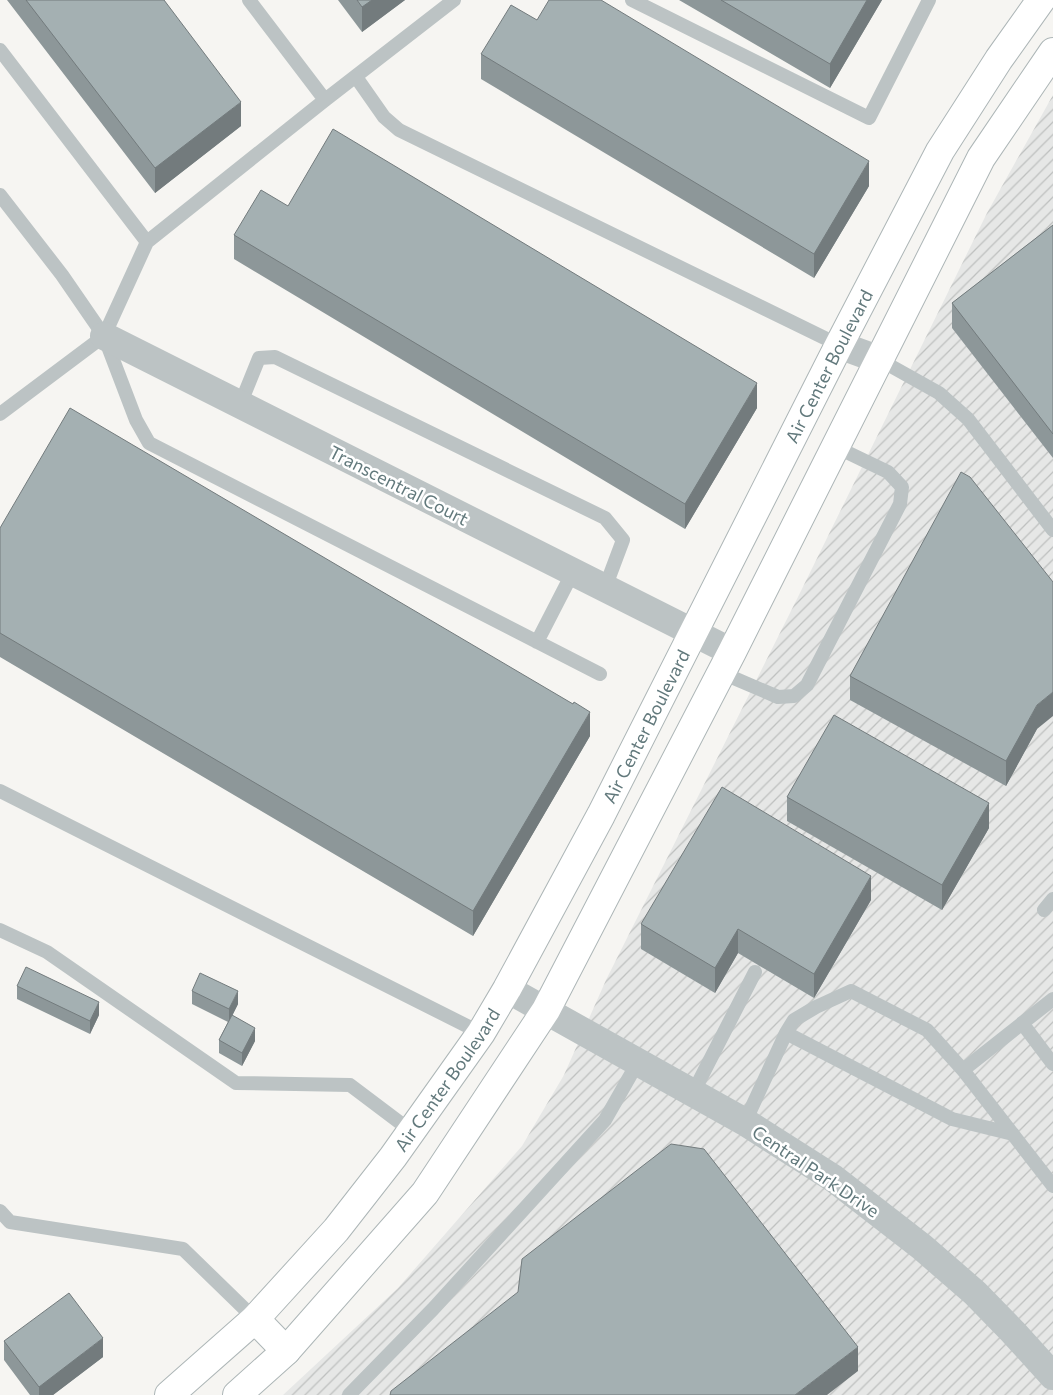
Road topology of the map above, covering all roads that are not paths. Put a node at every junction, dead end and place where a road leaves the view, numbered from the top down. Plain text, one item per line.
1 (249, 0) edge
2 (454, 0) edge
3 (632, 0) edge
4 (929, 0) edge
5 (1042, 0) edge
6 (1053, 7) edge
7 (0, 50) edge
8 (1053, 52) edge
9 (356, 76) junction
10 (325, 100) junction
11 (0, 195) edge
12 (147, 242) junction
13 (104, 336) junction
14 (839, 345) junction
15 (880, 360) junction
16 (240, 405) junction
17 (0, 414) edge
18 (836, 447) junction
19 (1053, 530) edge
20 (573, 572) junction
21 (605, 588) junction
22 (694, 633) junction
23 (537, 642) junction
24 (727, 662) junction
25 (600, 674) dead end
26 (0, 791) edge
27 (1053, 898) edge
28 (1044, 910) dead end
29 (0, 930) edge
30 (755, 972) dead end
31 (507, 989) junction
32 (1053, 999) edge
33 (546, 1010) junction
34 (1022, 1024) junction
35 (481, 1033) junction
36 (786, 1033) junction
37 (638, 1062) junction
38 (1053, 1064) edge
39 (963, 1070) junction
40 (693, 1093) junction
41 (746, 1122) junction
42 (411, 1131) junction
43 (1013, 1134) junction
44 (1053, 1186) edge
45 (0, 1211) edge
46 (255, 1319) junction
47 (286, 1351) junction
48 (1053, 1376) edge
49 (169, 1395) edge
50 (237, 1395) edge
51 (349, 1395) edge

1 - 10 lane
2 - 9 lane
3 - 4 lane
5 - 6 street
5 - 14 street, Air Center Boulevard
7 - 12 lane
8 - 15 street
9 - 10 lane
9 - 14 lane
10 - 12 lane
11 - 13 lane
12 - 13 lane
13 - 16 street, Transcentral Court
13 - 17 lane
13 - 23 lane
14 - 15 street
14 - 22 street, Air Center Boulevard
15 - 18 street
15 - 19 lane
16 - 20 street, Transcentral Court
16 - 21 lane
18 - 24 street
18 - 24 lane
20 - 21 street, Transcentral Court
20 - 23 lane
21 - 22 street, Transcentral Court
22 - 24 street, Transcentral Court
22 - 31 street, Air Center Boulevard
23 - 25 lane
24 - 33 street
26 - 35 lane
27 - 28 lane
29 - 42 lane
30 - 40 lane
31 - 33 street, Central Park Drive
31 - 35 street, Air Center Boulevard
32 - 34 lane
33 - 37 street, Central Park Drive
33 - 47 street
34 - 38 lane
34 - 39 lane
35 - 42 street, Air Center Boulevard
36 - 39 lane
36 - 41 lane
36 - 43 lane
37 - 40 street, Central Park Drive
37 - 51 lane
39 - 43 lane
40 - 41 street, Central Park Drive
41 - 48 street, Central Park Drive
42 - 46 street, Air Center Boulevard
43 - 44 lane
45 - 46 lane
46 - 47 street
46 - 49 street, Air Center Boulevard
47 - 50 street

